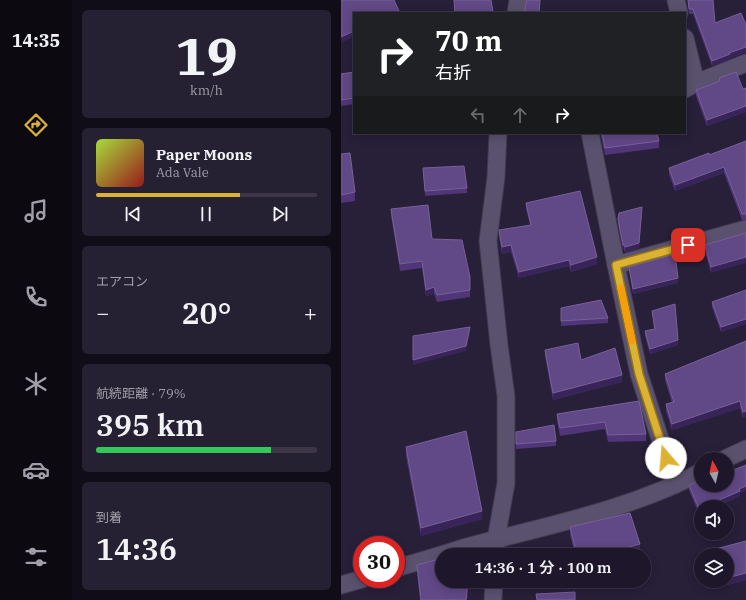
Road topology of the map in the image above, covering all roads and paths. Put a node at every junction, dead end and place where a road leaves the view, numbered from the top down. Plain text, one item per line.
1 (518, 0) edge
2 (676, 0) edge
3 (516, 12) edge
4 (679, 12) edge
5 (686, 48) edge
6 (746, 63) edge
7 (690, 86) edge
8 (498, 134) edge
9 (590, 134) edge
10 (746, 229) edge
11 (616, 265) junction
12 (746, 449) edge
13 (734, 455) edge
14 (694, 476) edge
15 (675, 486) junction
16 (495, 548) edge
17 (435, 557) edge
18 (405, 565) edge
19 (353, 582) edge
20 (341, 585) edge
21 (494, 588) edge
22 (493, 600) edge

1 - 3 street
2 - 4 street
5 - 7 street
6 - 7 street
8 - 16 street
9 - 11 street
10 - 11 street
11 - 15 street
12 - 13 street
14 - 15 street
15 - 16 street
17 - 18 street
19 - 20 street
21 - 22 street

